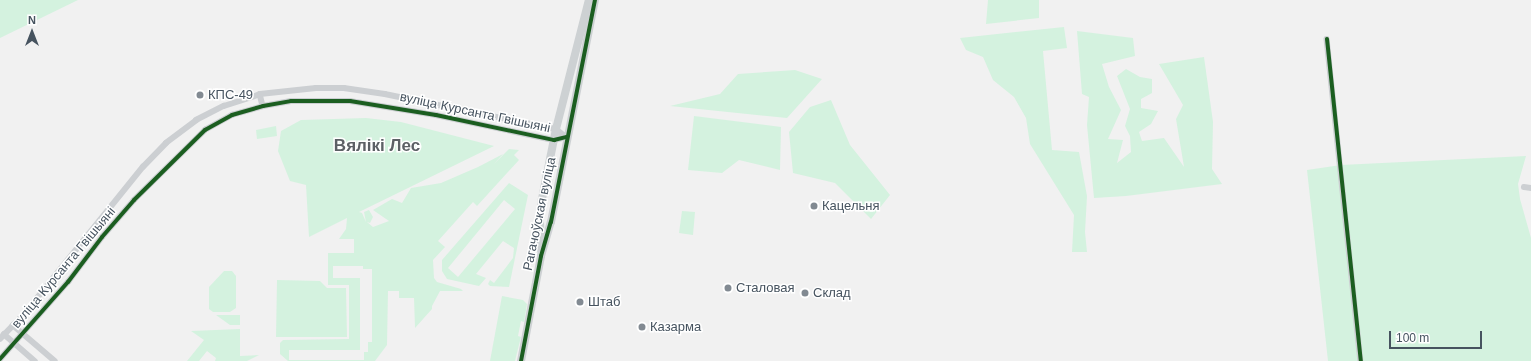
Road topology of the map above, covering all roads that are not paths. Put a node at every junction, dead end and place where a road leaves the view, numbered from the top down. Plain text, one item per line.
1 (589, 0) edge
2 (595, 0) edge
3 (1327, 39) dead end
4 (260, 94) junction
5 (262, 106) junction
6 (556, 129) junction
7 (566, 137) junction
8 (554, 140) junction
9 (1524, 187) dead end
10 (1531, 188) edge
11 (541, 256) junction
12 (13, 325) junction
13 (23, 333) junction
14 (2, 336) edge
15 (15, 343) junction
16 (0, 359) edge
17 (35, 361) edge
18 (56, 361) edge
19 (521, 361) edge
20 (1361, 361) edge

1 - 6 street, Рагачоўская вуліца
2 - 7 street, Рагачоўская вуліца
3 - 20 street
4 - 5 street
4 - 6 street, вуліца Курсанта Гвішыяні
4 - 12 street, вуліца Курсанта Гвішыяні
5 - 8 street, вуліца Курсанта Гвішыяні
5 - 13 street, вуліца Курсанта Гвішыяні
6 - 7 street, вуліца Курсанта Гвішыяні
6 - 8 street, Рагачоўская вуліца
7 - 8 street, вуліца Курсанта Гвішыяні
7 - 11 street, Рагачоўская вуліца
8 - 11 street, Рагачоўская вуліца
9 - 10 street
11 - 19 street, Рагачоўская вуліца
12 - 13 street
12 - 14 street, вуліца Курсанта Гвішыяні
13 - 15 street, вуліца Курсанта Гвішыяні
13 - 18 street
14 - 15 street
15 - 16 street, вуліца Курсанта Гвішыяні
15 - 17 street

